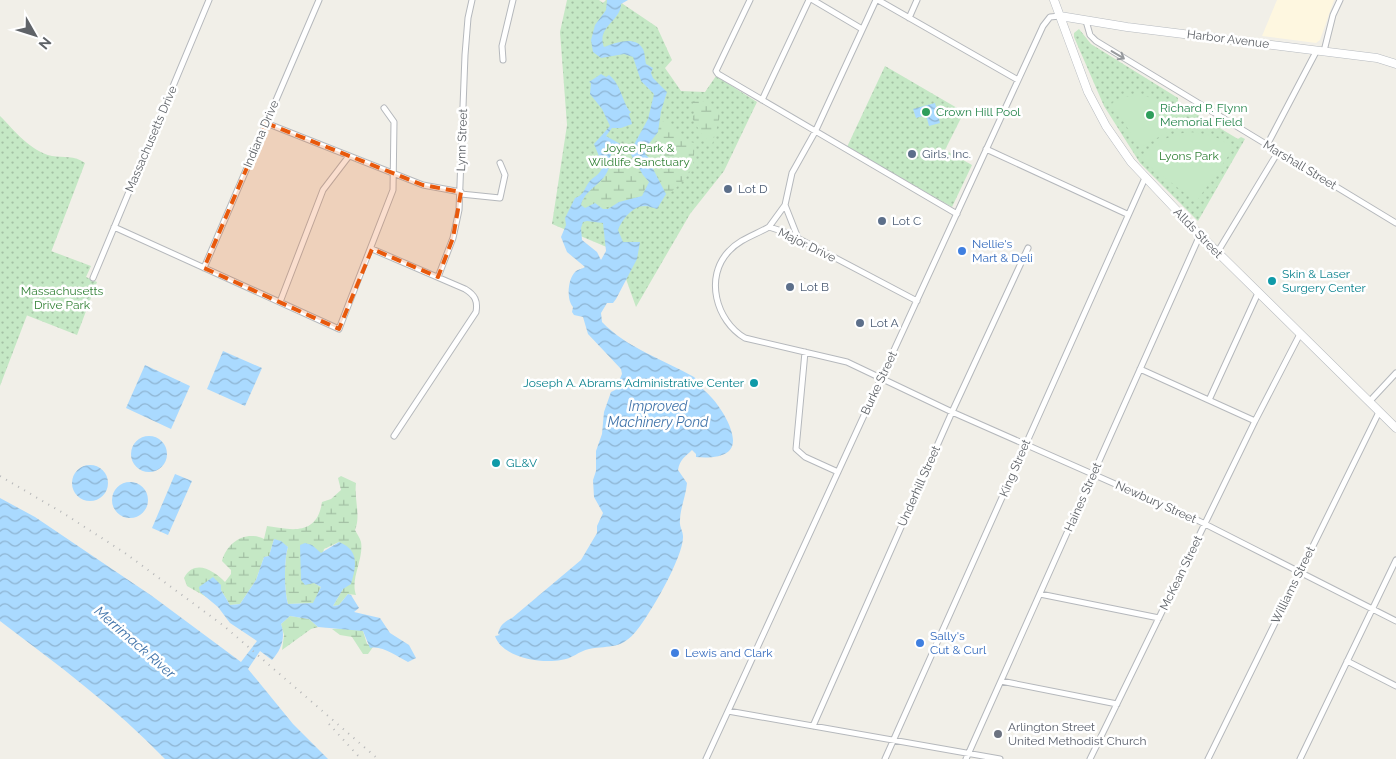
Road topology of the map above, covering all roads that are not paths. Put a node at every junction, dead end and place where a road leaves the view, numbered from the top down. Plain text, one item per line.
1 (209, 0) edge
2 (319, 0) edge
3 (472, 0) edge
4 (513, 0) edge
5 (750, 0) edge
6 (811, 0) edge
7 (877, 0) edge
8 (917, 0) edge
9 (1054, 0) edge
10 (1340, 0) edge
11 (1060, 16) junction
12 (910, 18) junction
13 (1086, 22) junction
14 (862, 29) junction
15 (1321, 50) junction
16 (503, 60) dead end
17 (1396, 64) edge
18 (1018, 80) junction
19 (762, 100) junction
20 (384, 108) dead end
21 (266, 123) junction
22 (815, 132) junction
23 (1267, 145) junction
24 (986, 149) junction
25 (1278, 152) junction
26 (349, 156) junction
27 (500, 163) dead end
28 (393, 174) junction
29 (1145, 178) junction
30 (461, 193) junction
31 (785, 205) junction
32 (956, 214) junction
33 (1127, 214) junction
34 (1396, 223) edge
35 (114, 227) junction
36 (769, 228) junction
37 (1200, 235) junction
38 (798, 238) junction
39 (1028, 248) dead end
40 (372, 249) junction
41 (1217, 253) junction
42 (204, 268) junction
43 (438, 276) junction
44 (93, 278) dead end
45 (1258, 293) junction
46 (280, 302) junction
47 (916, 302) junction
48 (1300, 334) junction
49 (805, 352) junction
50 (1140, 369) junction
51 (1396, 373) edge
52 (881, 378) junction
53 (1209, 400) junction
54 (1369, 402) junction
55 (952, 412) junction
56 (1379, 412) junction
57 (1255, 421) junction
58 (1396, 428) edge
59 (394, 436) dead end
60 (1026, 443) junction
61 (838, 472) junction
62 (1094, 474) junction
63 (1205, 524) junction
64 (1396, 560) edge
65 (1299, 573) junction
66 (1040, 594) junction
67 (1372, 609) junction
68 (1159, 618) junction
69 (1396, 621) edge
70 (1347, 661) junction
71 (1001, 681) junction
72 (1396, 686) edge
73 (1117, 704) junction
74 (728, 710) junction
75 (813, 726) junction
76 (893, 740) junction
77 (967, 756) edge
78 (706, 759) edge
79 (885, 759) edge
80 (998, 759) edge
81 (1090, 759) edge
82 (1208, 759) edge
83 (1300, 759) edge

1 - 35 street, Massachusetts Drive
2 - 21 street, Indiana Drive
3 - 30 street, Lynn Street
4 - 16 street
5 - 19 street
6 - 14 street
6 - 19 street
7 - 12 street
7 - 14 street
8 - 12 street
9 - 11 street, Allds Street
10 - 15 street
11 - 13 street, Harbor Avenue
11 - 18 street, Burke Street
11 - 29 street, Allds Street
12 - 18 street
13 - 15 street, Harbor Avenue
13 -> 23 street, Marshall Street
14 - 22 street
15 - 17 street, Harbor Avenue
15 - 23 street
18 - 24 street, Burke Street
19 - 22 street
20 - 28 street
21 - 26 street
21 - 42 street, Indiana Drive
22 - 31 street
22 - 32 street
23 - 25 street, Marshall Street
24 - 32 street, Burke Street
24 - 33 street
25 - 34 street, Marshall Street
25 - 41 street
26 - 28 street
26 - 46 street
27 - 30 street
28 - 30 street
28 - 40 street
29 - 33 street, King Street
29 - 37 street, Allds Street
30 - 43 street, Lynn Street
31 - 36 street
31 - 38 street
32 - 47 street, Burke Street
33 - 60 street, King Street
35 - 42 street
35 - 44 street, Massachusetts Drive
36 - 38 street, Major Drive
36 - 49 street, Major Drive
37 - 41 street, Allds Street
37 - 50 street, Haines Street
38 - 47 street, Major Drive
39 - 55 street, Underhill Street
40 - 43 street
40 - 46 street
41 - 45 street, Allds Street
42 - 46 street
43 - 59 street
45 - 48 street, Allds Street
45 - 53 street
47 - 52 street, Burke Street
48 - 54 street, Allds Street
48 - 57 street, McKean Street
49 - 52 street, Major Drive
49 - 61 street
50 - 53 street
50 - 62 street, Haines Street
51 - 54 street
52 - 55 street, Newbury Street
52 - 61 street, Burke Street
53 - 57 street
54 - 56 street, Allds Street
55 - 60 street, Newbury Street
55 - 75 street, Underhill Street
56 - 58 street, Allds Street
56 - 65 street, Williams Street
57 - 63 street, McKean Street
60 - 62 street, Newbury Street
60 - 76 street, King Street
61 - 74 street, Burke Street
62 - 63 street, Newbury Street
62 - 66 street, Haines Street
63 - 65 street, Newbury Street
63 - 68 street, McKean Street
64 - 67 street
65 - 67 street, Newbury Street
65 - 82 street, Williams Street
66 - 68 street
66 - 71 street, Haines Street
67 - 69 street, Newbury Street
67 - 70 street
68 - 73 street, McKean Street
70 - 72 street
70 - 83 street
71 - 73 street
71 - 77 street, Haines Street
73 - 81 street, McKean Street
74 - 75 street
74 - 78 street, Burke Street
75 - 76 street
76 - 77 street
76 - 79 street, King Street
77 - 80 street

